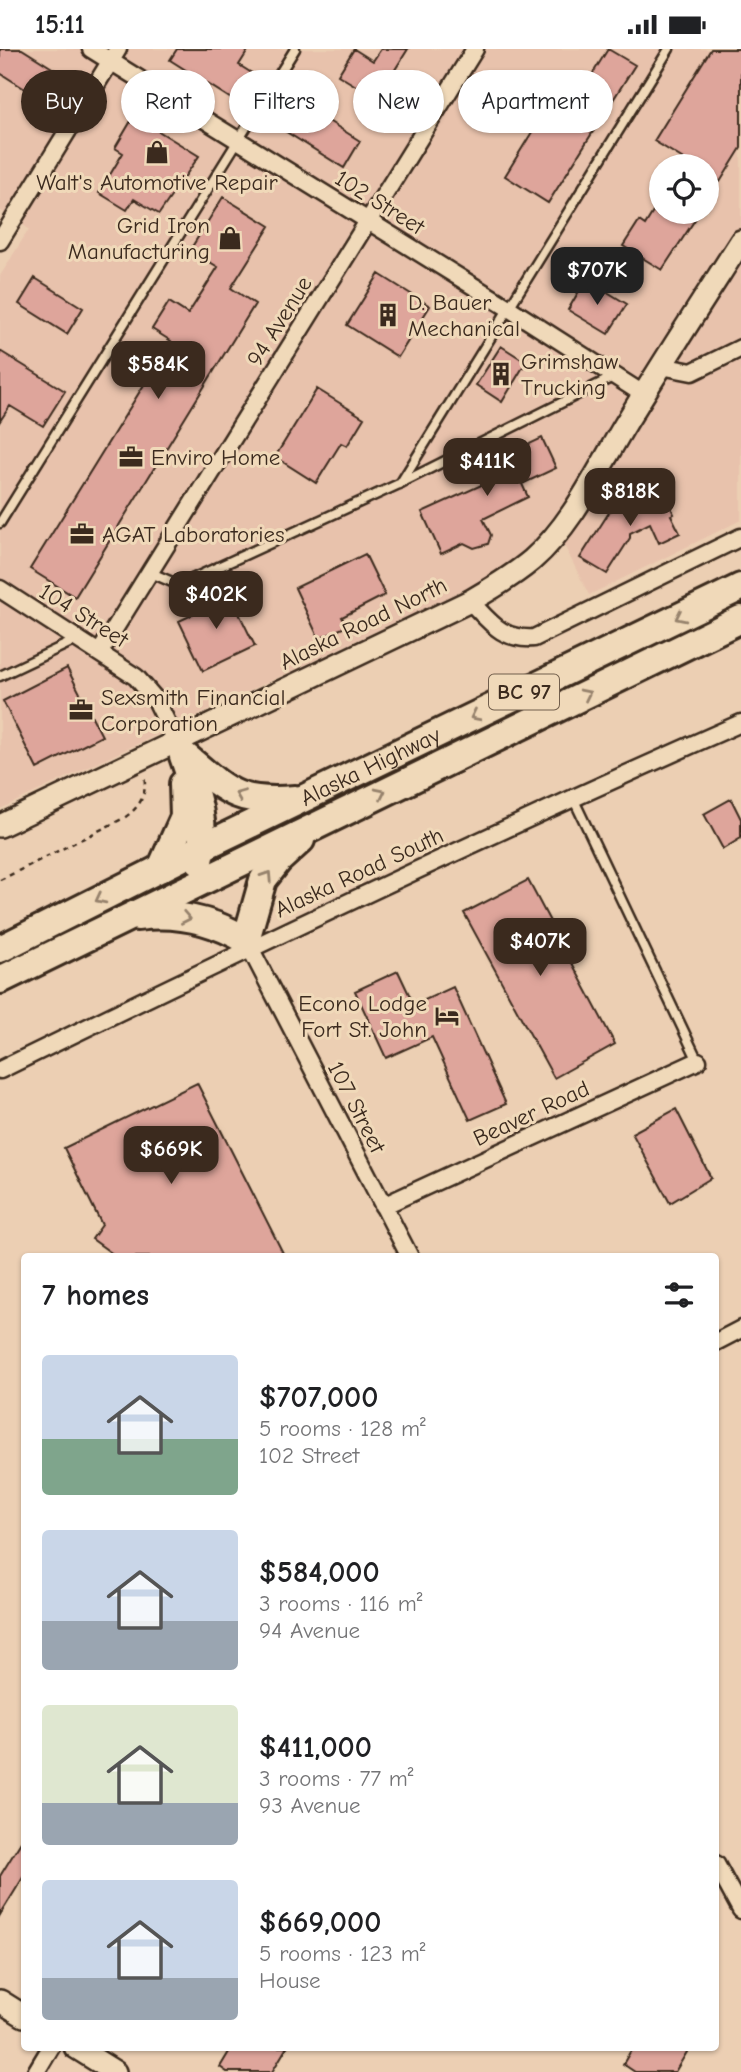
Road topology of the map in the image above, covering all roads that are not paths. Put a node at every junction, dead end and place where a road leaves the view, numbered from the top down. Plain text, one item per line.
1 (91, 49) edge
2 (295, 49) edge
3 (475, 49) edge
4 (669, 49) edge
5 (114, 55) edge
6 (239, 141) junction
7 (367, 222) junction
8 (0, 240) edge
9 (741, 241) edge
10 (507, 307) junction
11 (741, 348) edge
12 (661, 366) junction
13 (615, 376) junction
14 (643, 394) junction
15 (399, 484) junction
16 (0, 523) edge
17 (741, 537) edge
18 (149, 572) junction
19 (741, 587) edge
20 (0, 589) edge
21 (470, 601) junction
22 (741, 619) edge
23 (78, 639) junction
24 (100, 652) junction
25 (0, 676) edge
26 (741, 723) edge
27 (180, 748) junction
28 (307, 797) junction
29 (572, 797) junction
30 (263, 819) junction
31 (320, 823) junction
32 (0, 827) edge
33 (203, 847) junction
34 (240, 861) junction
35 (160, 869) junction
36 (193, 884) junction
37 (122, 919) junction
38 (248, 944) junction
39 (0, 949) edge
40 (0, 980) edge
41 (698, 1061) joint
42 (0, 1070) edge
43 (383, 1206) junction
44 (408, 1253) edge
45 (741, 1329) edge
46 (719, 1340) edge
47 (719, 1870) edge
48 (741, 1910) edge
49 (0, 2000) edge
50 (21, 2014) edge
51 (49, 2051) edge
52 (81, 2051) edge
53 (36, 2072) edge
54 (115, 2072) edge

1 - 5 street, 102 Street
2 - 6 lane
3 - 7 street, 94 Avenue
4 - 10 lane
5 - 6 street, 102 Street
5 - 8 street
6 - 7 street, 102 Street
6 - 16 lane
7 - 10 street, 102 Street
7 - 18 street, 94 Avenue
9 - 12 street
10 - 13 street, 102 Street
10 - 15 lane
11 - 12 street
12 - 14 street
13 - 14 street, 102 Street
13 - 15 lane
14 - 21 street
15 - 18 lane
17 - 21 street, Alaska Road North
18 - 24 street, 94 Avenue
19 -> 28 highway, Alaska Highway / BC 97
20 - 23 street, 104 Street
21 - 27 street, Alaska Road North
31 -> 22 highway, Alaska Highway / BC 97
23 - 24 street, 104 Street
23 - 25 lane
24 - 27 street, 104 Street
26 - 29 street, Alaska Road South
28 -> 27 highway
27 - 32 street, Alaska Road North
27 - 33 highway
27 - 35 highway
28 - 30 highway, Alaska Highway / BC 97
29 - 38 street, Alaska Road South
29 - 41 lane
30 - 33 highway, Alaska Highway / BC 97
30 - 34 highway
31 - 34 highway, Alaska Highway / BC 97
38 -> 31 highway
33 - 35 highway, Alaska Highway / BC 97
33 - 36 highway
34 - 36 highway, Alaska Highway / BC 97
34 - 38 highway
35 -> 39 highway, Alaska Highway / BC 97
36 - 37 highway, Alaska Highway / BC 97
37 -> 38 highway
37 - 40 highway, Alaska Highway / BC 97
38 - 42 street, Alaska Road South
38 - 43 street, 107 Street
41 - 43 street, Beaver Road
43 - 44 street, 107 Street
45 - 46 street
47 - 48 street
49 - 50 street
51 - 53 street
52 - 54 street

